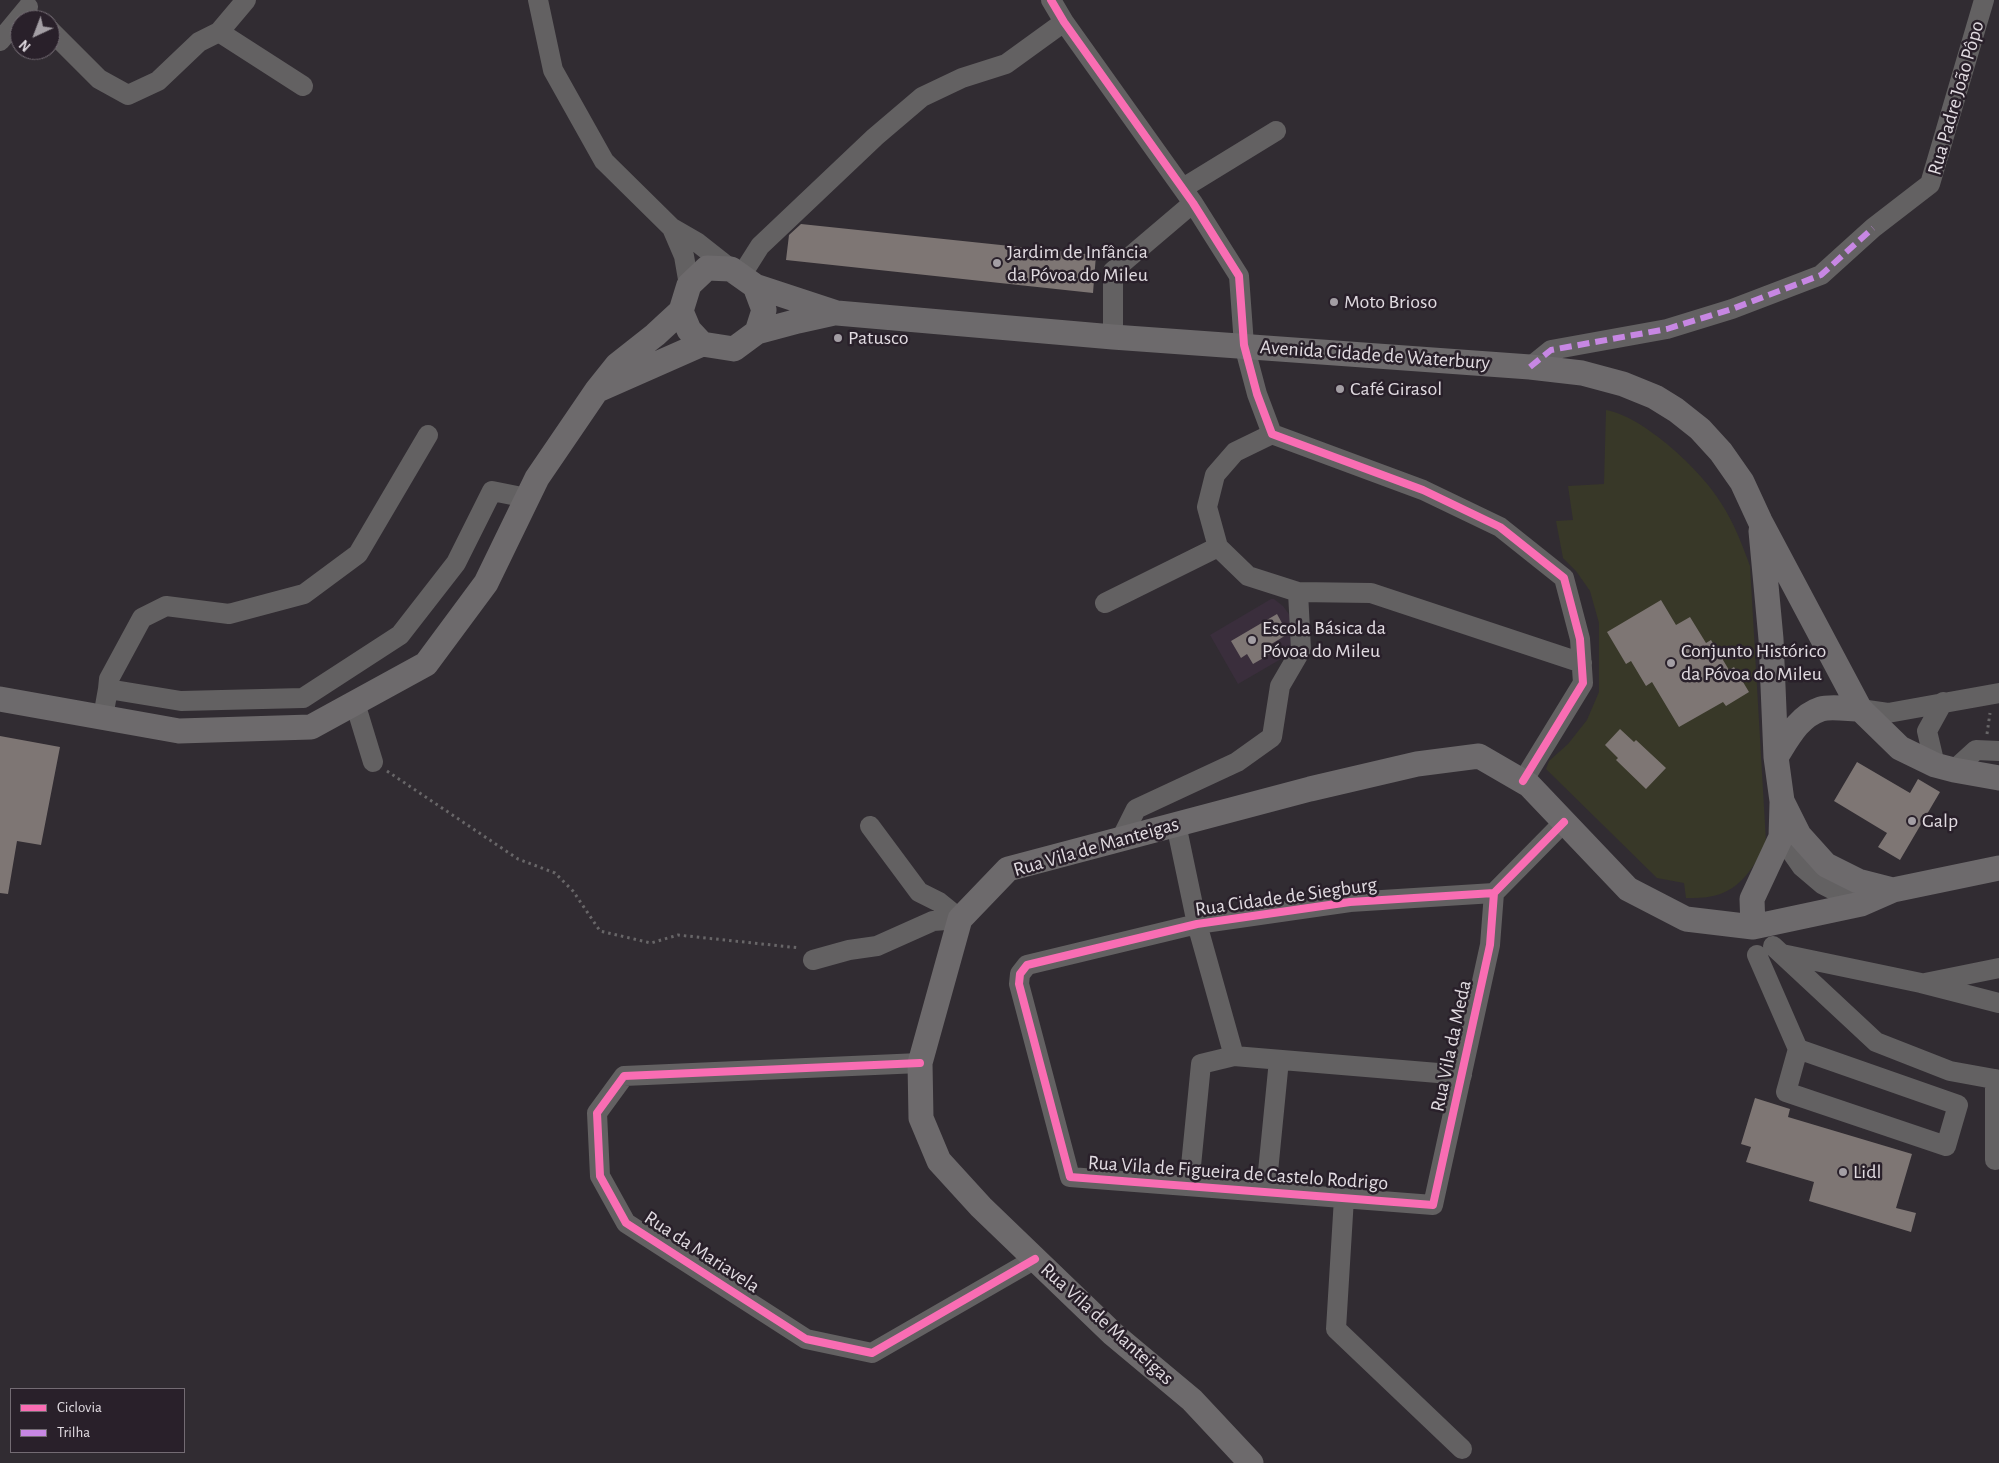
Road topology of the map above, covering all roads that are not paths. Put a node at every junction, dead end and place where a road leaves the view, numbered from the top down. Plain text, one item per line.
1 (246, 0) edge
2 (538, 0) edge
3 (1051, 0) edge
4 (1984, 0) edge
5 (31, 9) edge
6 (1064, 22) junction
7 (219, 32) junction
8 (60, 40) edge
9 (0, 41) edge
10 (303, 86) dead end
11 (1276, 131) dead end
12 (1188, 196) junction
13 (672, 228) junction
14 (742, 277) junction
15 (689, 285) junction
16 (681, 310) junction
17 (837, 312) junction
18 (757, 332) junction
19 (1113, 337) junction
20 (702, 344) junction
21 (1244, 345) junction
22 (1530, 367) junction
23 (597, 390) junction
24 (1272, 434) junction
25 (428, 435) dead end
26 (527, 498) junction
27 (1760, 521) junction
28 (1218, 547) junction
29 (1298, 592) junction
30 (1105, 603) dead end
31 (1582, 663) junction
32 (108, 689) junction
33 (1996, 693) edge
34 (0, 699) edge
35 (355, 702) junction
36 (1943, 702) junction
37 (1860, 709) junction
38 (103, 717) junction
39 (1790, 735) junction
40 (1992, 750) edge
41 (1776, 757) junction
42 (373, 762) road end
43 (1945, 768) junction
44 (1523, 781) junction
45 (1998, 781) edge
46 (1782, 801) junction
47 (1564, 822) junction
48 (1176, 824) junction
49 (870, 826) dead end
50 (1781, 837) junction
51 (1121, 839) junction
52 (1997, 870) edge
53 (1918, 885) junction
54 (1893, 890) junction
55 (1494, 893) junction
56 (1861, 904) junction
57 (960, 919) junction
58 (1197, 924) junction
59 (1753, 927) junction
60 (1770, 952) junction
61 (808, 954) road end
62 (1999, 968) edge
63 (1020, 974) joint
64 (1921, 983) junction
65 (1999, 1003) edge
66 (1798, 1049) junction
67 (1234, 1056) junction
68 (1279, 1060) junction
69 (920, 1063) junction
70 (1462, 1075) junction
71 (1997, 1079) edge
72 (1995, 1160) dead end
73 (1189, 1186) junction
74 (1266, 1192) junction
75 (1344, 1198) junction
76 (1433, 1204) joint
77 (1035, 1259) junction
78 (1462, 1449) dead end
79 (1251, 1463) edge

1 - 7 street
2 - 13 street
3 - 6 street
4 - 22 street, Rua Padre João Pôpo
5 - 9 street
6 - 12 street
6 - 14 street
7 - 8 street
7 - 10 street
11 - 12 street
12 - 19 street
12 - 21 street
13 - 14 street
13 - 15 street
14 - 15 main road
14 - 17 main road
14 - 18 main road
15 - 16 main road
16 - 20 main road
16 - 23 main road
17 - 18 main road
17 - 19 main road, Avenida Cidade de Waterbury
18 - 20 main road
19 - 21 main road, Avenida Cidade de Waterbury
20 - 23 main road
21 - 22 main road, Avenida Cidade de Waterbury
21 - 24 street
22 - 27 main road, Avenida Cidade de Waterbury
23 - 26 main road
24 - 28 street
24 - 31 street
25 - 32 street
26 - 32 street
26 - 35 main road
27 - 37 main road, Avenida Cidade de Waterbury
27 - 41 main road
28 - 29 street
28 - 30 street
29 - 31 street
29 - 51 street
31 - 44 street
32 - 38 street
33 - 36 street
34 - 38 main road
35 - 38 main road
35 - 42 street
36 - 37 street
36 - 43 street
37 - 39 main road
37 - 43 main road, Avenida Cidade de Waterbury
39 - 41 main road
39 - 53 main road
40 - 43 street
41 - 46 main road
43 - 45 main road, Avenida Cidade de Waterbury
44 - 47 main road, Rua Vila de Manteigas
44 - 48 main road, Rua Vila de Manteigas
46 - 50 main road
46 - 54 main road
47 - 55 street
47 - 59 main road, Rua Vila de Manteigas
48 - 51 main road, Rua Vila de Manteigas
48 - 58 street
49 - 57 street
50 - 56 street
50 - 59 main road
51 - 57 main road, Rua Vila de Manteigas
52 - 53 main road
52 - 56 main road
53 - 54 main road
54 - 56 main road, Rua Vila de Manteigas
55 - 58 street, Rua Cidade de Siegburg
55 - 70 street, Rua Vila da Meda
56 - 59 main road, Rua Vila de Manteigas
57 - 61 street
57 - 69 main road, Rua Vila de Manteigas
58 - 63 street, Rua Cidade de Siegburg
58 - 67 street
59 - 60 street
60 - 64 street
60 - 66 street
60 - 71 street
62 - 64 street
63 - 73 street, Rua Vila de Figueira de Castelo Rodrigo
64 - 65 street
66 - 66 street
67 - 68 street
67 - 73 street
68 - 70 street
68 - 74 street
69 - 77 main road, Rua Vila de Manteigas
69 - 77 street, Rua da Mariavela
70 - 76 street, Rua Vila da Meda
71 - 72 street
73 - 74 street, Rua Vila de Figueira de Castelo Rodrigo
74 - 75 street, Rua Vila de Figueira de Castelo Rodrigo
75 - 76 street, Rua Vila de Figueira de Castelo Rodrigo
75 - 78 street
77 - 79 main road, Rua Vila de Manteigas

